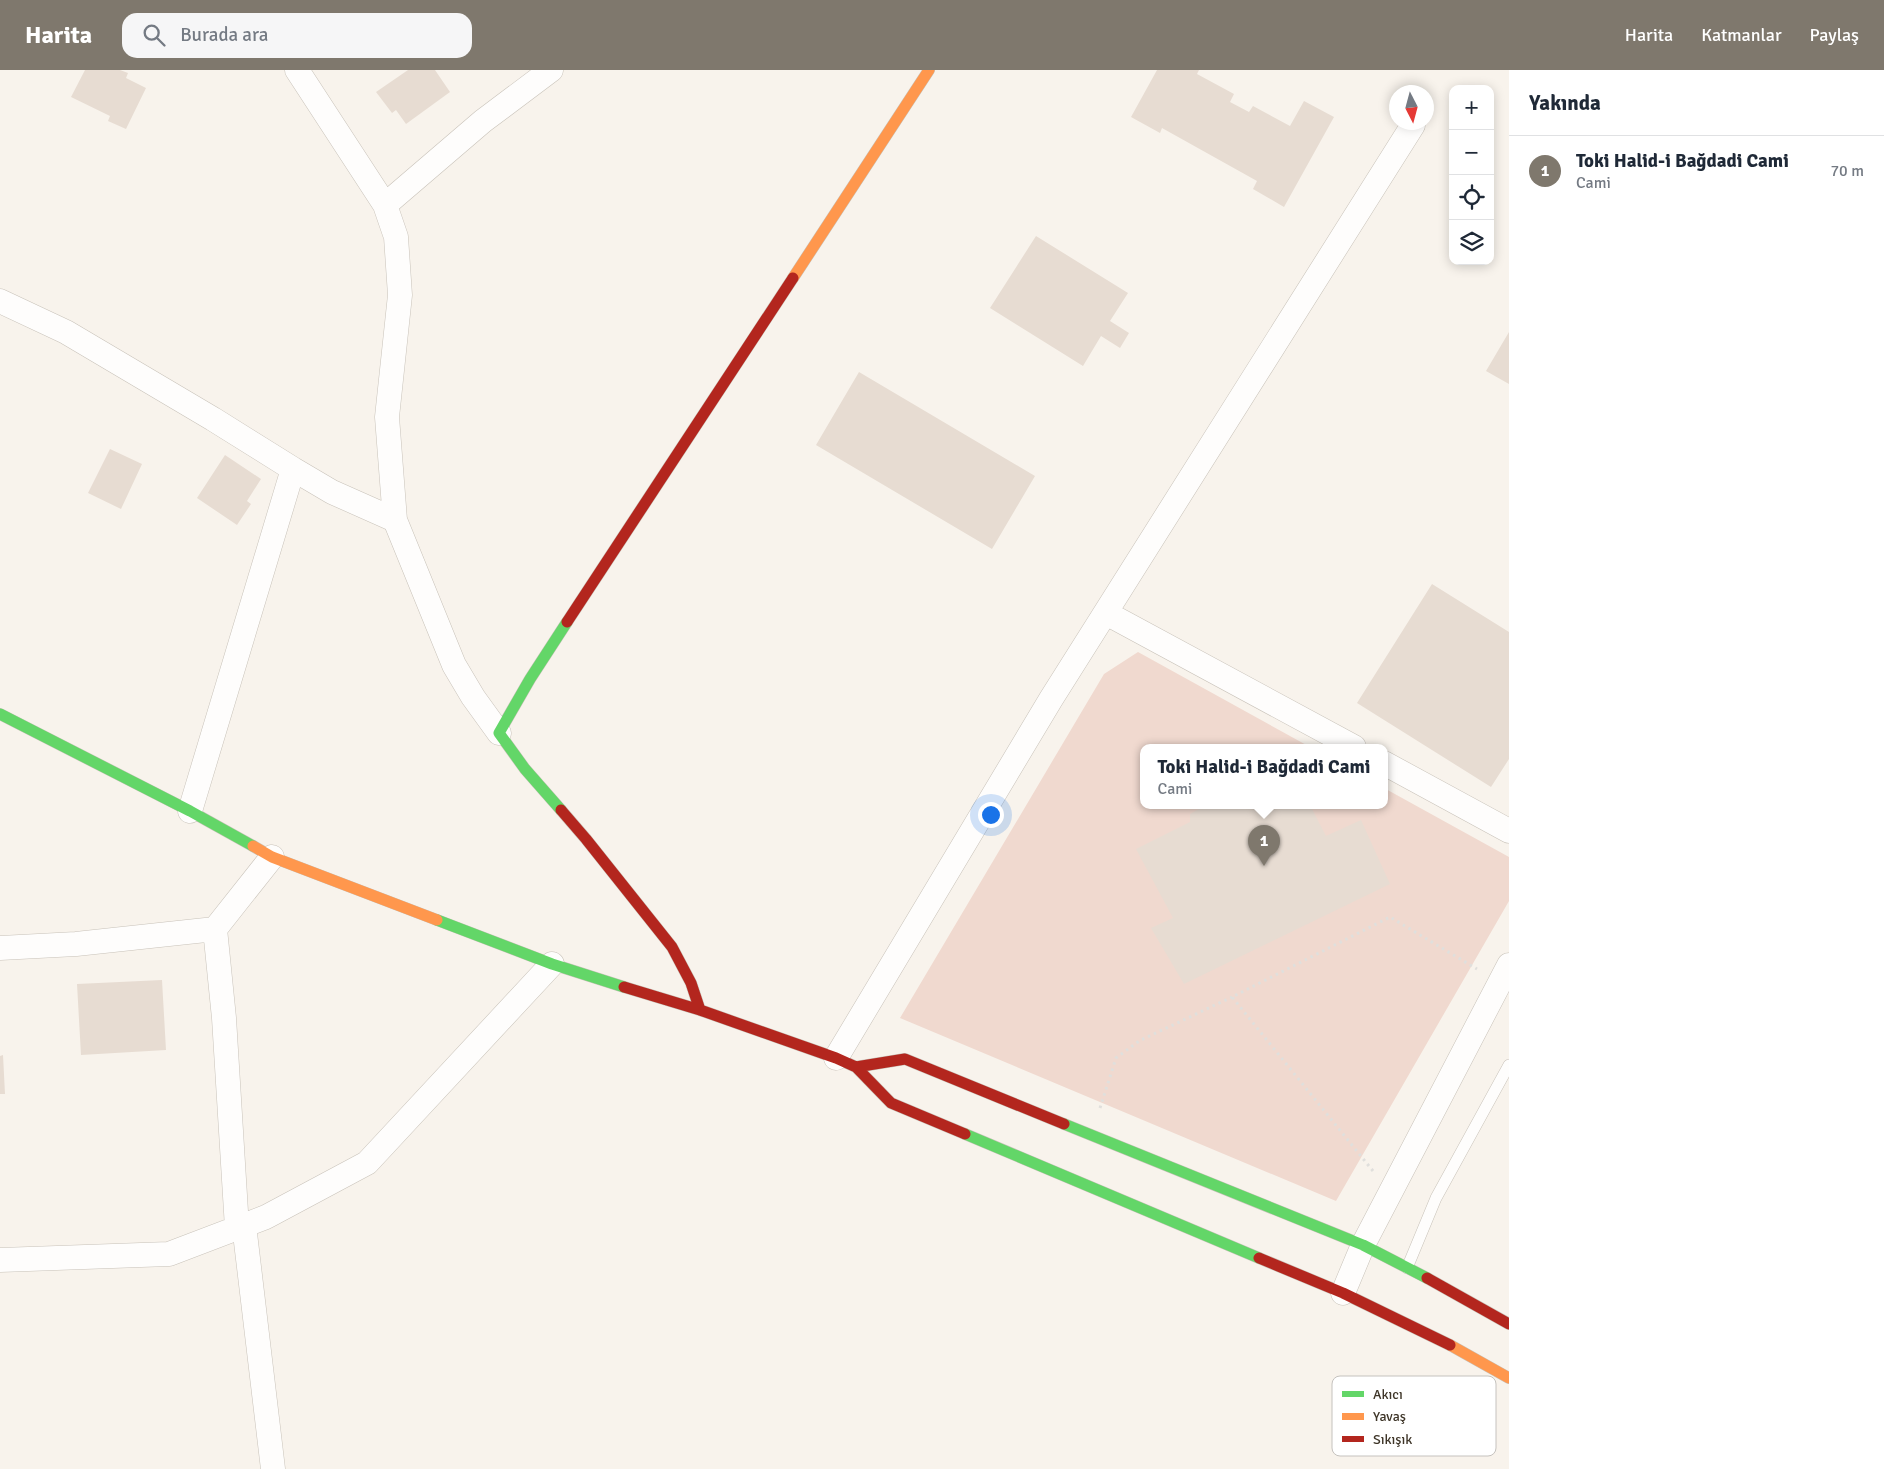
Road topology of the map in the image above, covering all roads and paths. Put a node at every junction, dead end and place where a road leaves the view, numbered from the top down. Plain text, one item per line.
1 (297, 70) edge
2 (551, 70) edge
3 (929, 70) edge
4 (1410, 130) edge
5 (385, 205) junction
6 (0, 301) edge
7 (293, 469) junction
8 (395, 520) junction
9 (1106, 613) junction
10 (0, 714) edge
11 (499, 733) junction
12 (1348, 744) edge
13 (1388, 766) edge
14 (190, 811) junction
15 (1509, 831) edge
16 (272, 857) junction
17 (215, 929) junction
18 (0, 948) edge
19 (552, 964) junction
20 (1504, 974) edge
21 (1232, 998) junction
22 (700, 1010) junction
23 (846, 1062) junction
24 (1509, 1065) edge
25 (1092, 1134) junction
26 (1390, 1193) junction
27 (240, 1226) junction
28 (1363, 1245) junction
29 (0, 1260) edge
30 (1407, 1268) junction
31 (1343, 1293) junction
32 (1509, 1324) edge
33 (1509, 1378) edge
34 (273, 1469) edge

1 - 5 street
2 - 5 street
3 - 11 street
4 - 9 street
5 - 8 street
6 - 7 street
7 - 8 street
7 - 14 street
8 - 11 street
9 - 12 street
9 - 23 street
10 - 14 street
11 - 22 street
13 - 15 street
14 - 16 street
16 - 17 street
16 - 19 street
17 - 18 street
17 - 27 street
19 - 22 street
19 - 27 street
20 - 21 path
20 - 26 street
21 - 25 path
21 - 26 path
22 - 23 street
23 - 25 street
23 - 31 street
24 - 30 lane
25 - 28 street
26 - 28 street
27 - 29 street
27 - 34 street
28 - 30 street
28 - 31 street
30 - 32 street
31 - 33 street

